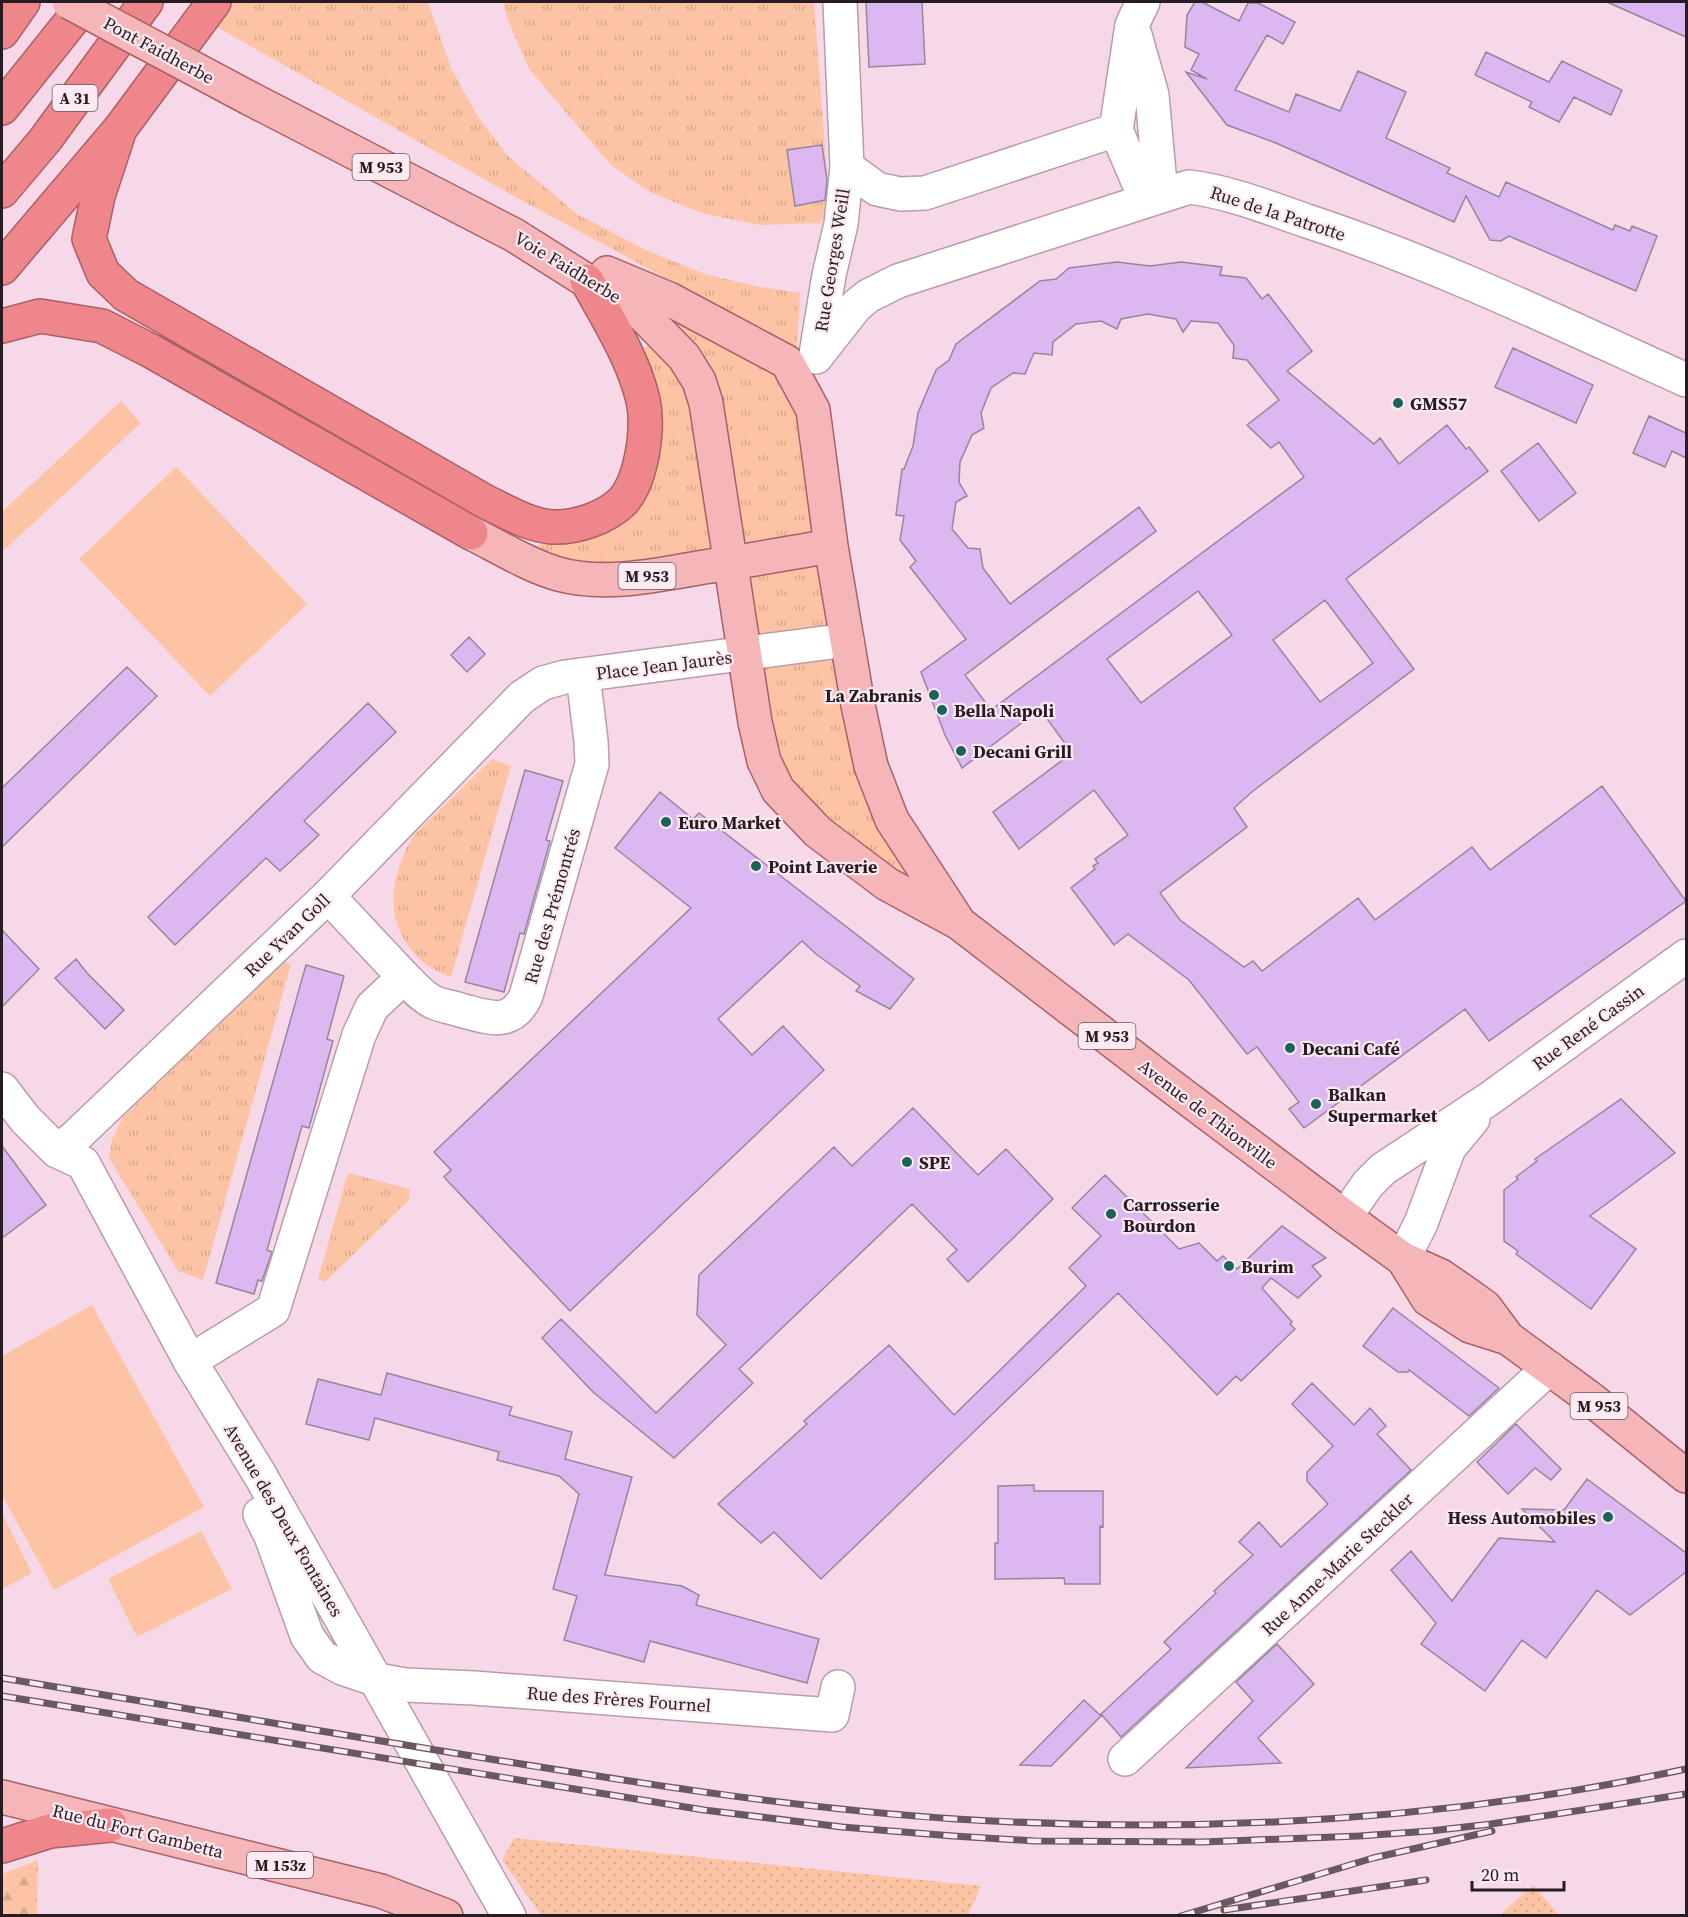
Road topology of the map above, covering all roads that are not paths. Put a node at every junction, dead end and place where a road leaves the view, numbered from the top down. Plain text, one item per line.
1 (23, 2) edge
2 (69, 2) edge
3 (85, 2) edge
4 (146, 2) edge
5 (214, 2) edge
6 (840, 2) edge
7 (1138, 13) edge
8 (2, 32) edge
9 (249, 98) joint
10 (2, 108) edge
11 (120, 129) junction
12 (1116, 130) junction
13 (847, 167) junction
14 (2, 191) edge
15 (1154, 197) junction
16 (514, 235) junction
17 (2, 268) edge
18 (587, 281) junction
19 (2, 326) edge
20 (816, 357) junction
21 (1686, 380) edge
22 (813, 410) junction
23 (471, 533) joint
24 (831, 546) junction
25 (730, 563) junction
26 (847, 640) junction
27 (745, 655) junction
28 (583, 675) junction
29 (328, 896) junction
30 (959, 922) junction
31 (1686, 956) edge
32 (404, 977) junction
33 (2, 1089) edge
34 (1489, 1099) junction
35 (57, 1151) junction
36 (1345, 1217) junction
37 (1403, 1258) junction
38 (189, 1361) junction
39 (1549, 1368) junction
40 (1686, 1476) edge
41 (377, 1680) junction
42 (838, 1687) dead end
43 (1125, 1759) dead end
44 (2, 1797) edge
45 (110, 1825) junction
46 (2, 1846) edge
47 (446, 1916) edge
48 (509, 1916) edge

1 - 8 highway
2 - 9 main road, Pont Faidherbe / M 953, bridge
3 - 10 highway, A 31
4 - 14 highway, A 31
5 - 11 highway
6 - 13 street, Rue Georges Weill
7 - 12 street
7 - 15 street
9 - 16 main road, Voie Faidherbe / M 953
11 - 17 highway
11 - 18 highway
12 - 13 street
12 - 15 street
13 - 20 street, Rue Georges Weill
15 - 20 street, Rue de la Patrotte
15 - 21 street, Rue de la Patrotte
16 - 18 main road, Voie Faidherbe / M 953
16 - 22 main road, M 953
18 - 25 main road, Voie Faidherbe / M 953
19 - 23 highway
20 - 22 street, Rue Georges Weill
22 - 24 main road, M 953
23 - 25 main road, M 953
24 - 25 main road, M 953
24 - 26 main road, M 953
25 - 27 main road, Place Jean Jaurès / M 953
26 - 27 street, Place Jean Jaurès
26 - 30 main road, M 953
27 - 28 street, Place Jean Jaurès
27 - 30 main road, Place Jean Jaurès / M 953
28 - 29 street, Rue Yvan Goll
28 - 32 street, Rue des Prémontrés
29 - 32 street, Rue des Prémontrés
29 - 35 street, Rue Yvan Goll
30 - 36 main road, Avenue de Thionville / M 953
31 - 34 street, Rue René Cassin
32 - 38 street
33 - 35 street
34 - 36 street, Rue René Cassin
34 - 37 street, Rue René Cassin
35 - 38 street, Avenue des Deux Fontaines
36 - 37 main road, Avenue de Thionville / M 953
37 - 39 main road, Avenue de Thionville / M 953
38 - 41 street, Avenue des Deux Fontaines
39 - 40 main road, Avenue de Thionville / M 953
39 - 43 street, Rue Anne-Marie Steckler
41 - 42 street, Rue des Frères Fournel
41 - 48 street, Avenue des Deux Fontaines
44 - 45 main road, Rue du Fort Gambetta / M 153z
45 - 46 highway
45 - 47 main road, Rue du Fort Gambetta / M 153z

